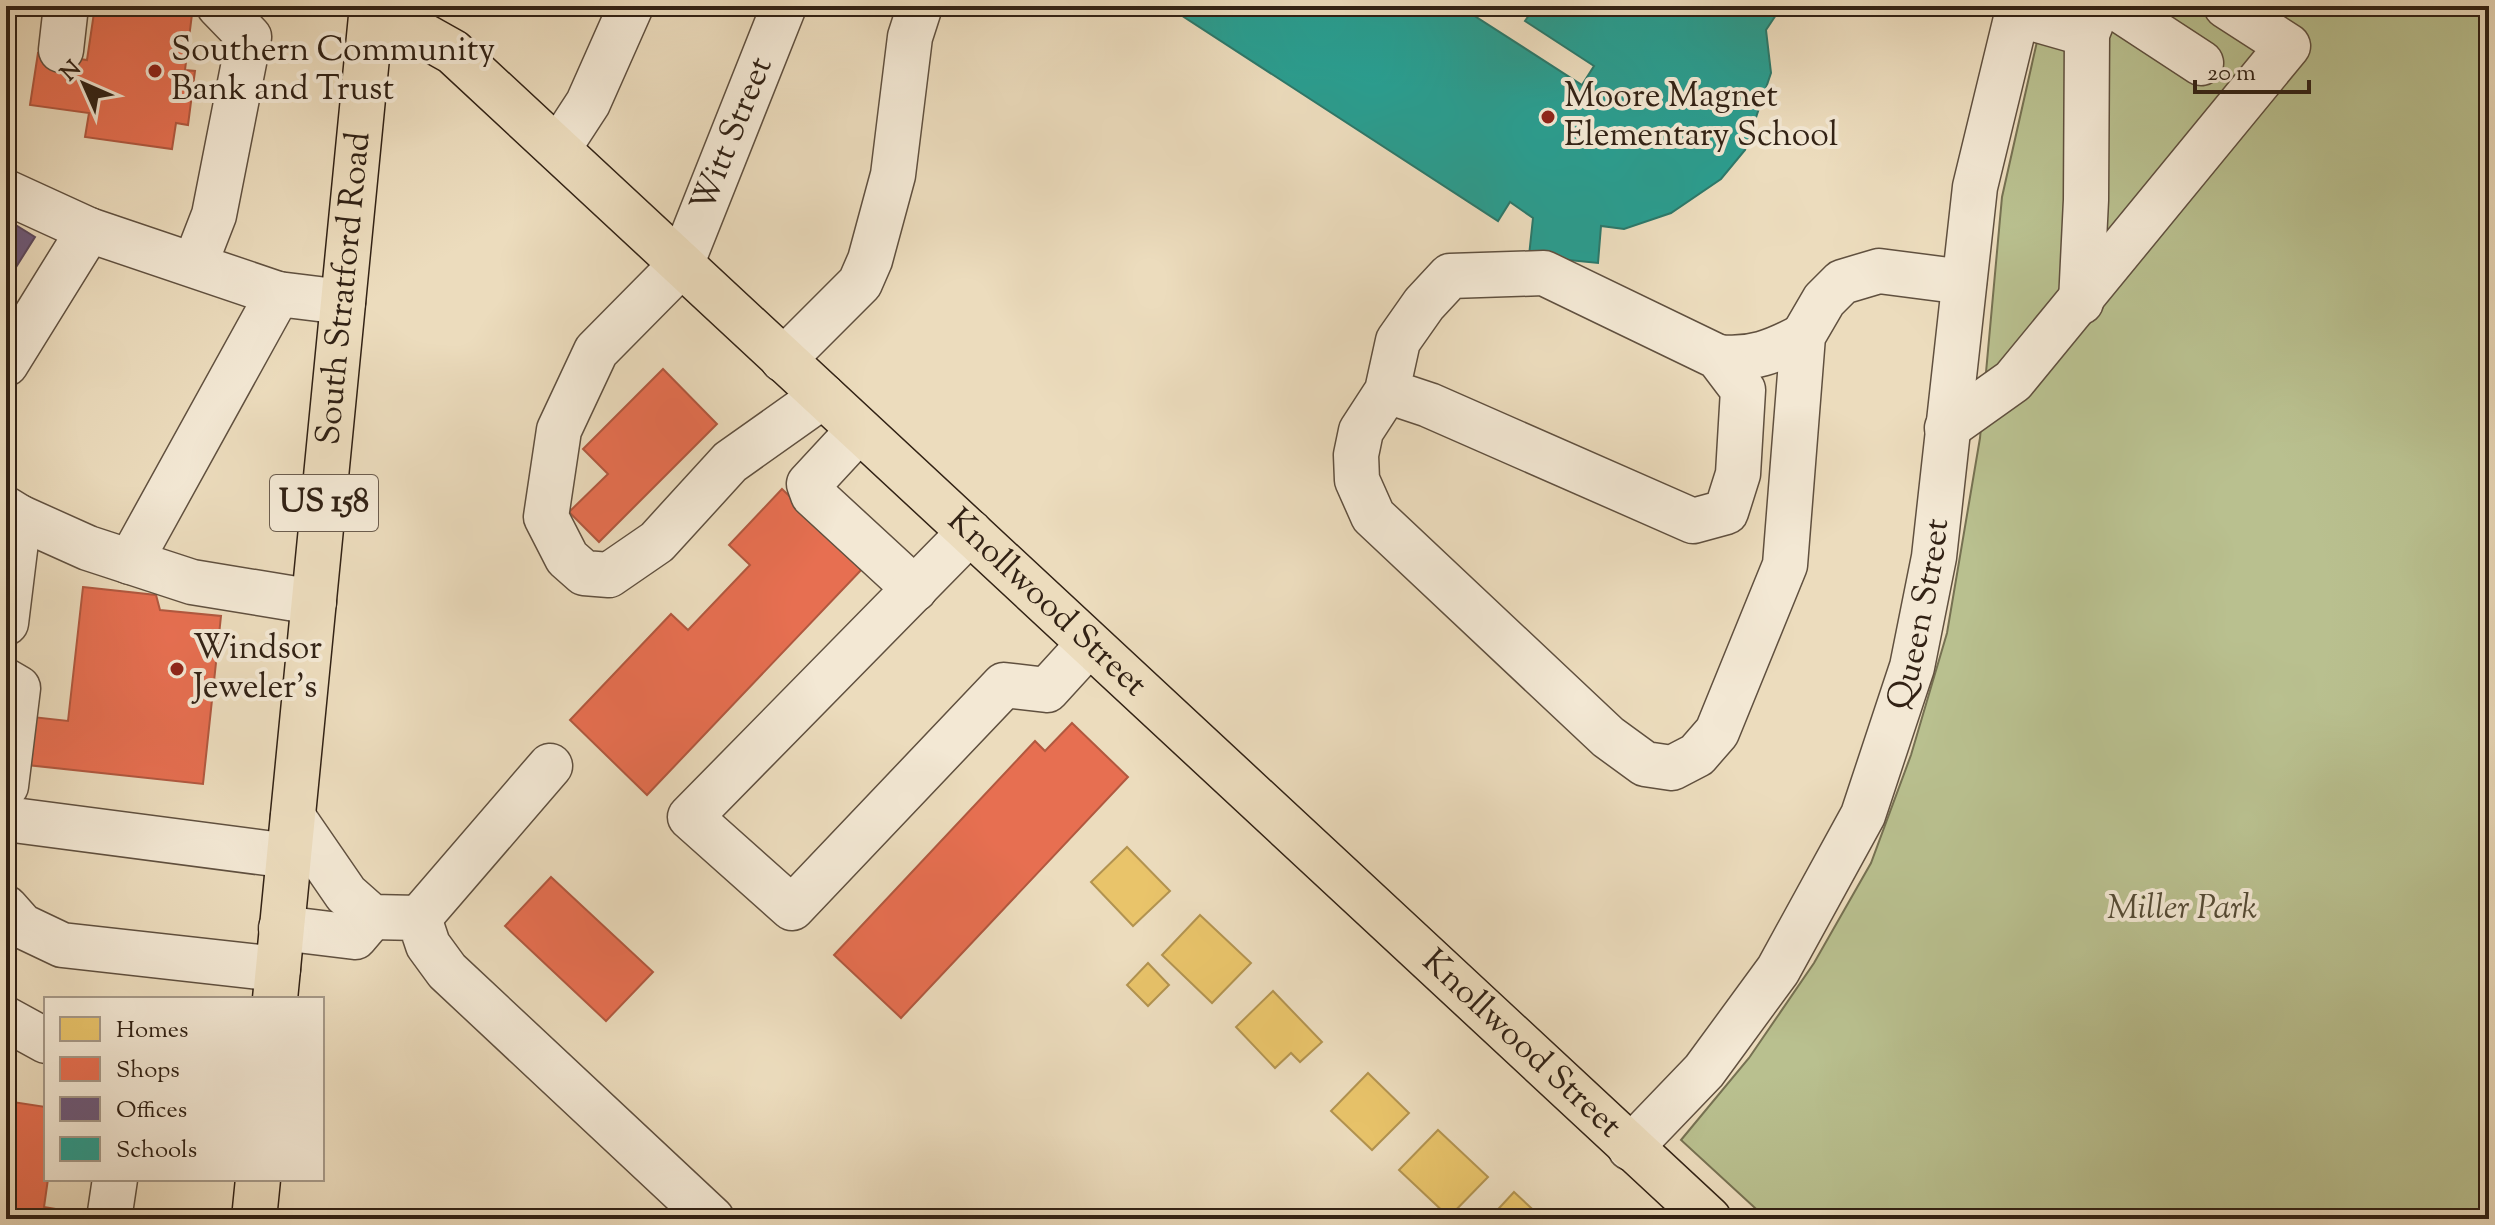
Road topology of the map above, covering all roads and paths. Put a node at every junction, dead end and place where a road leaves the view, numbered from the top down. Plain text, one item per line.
1 (66, 6) edge
2 (219, 6) edge
3 (372, 6) edge
4 (631, 6) edge
5 (784, 6) edge
6 (920, 6) edge
7 (2226, 6) edge
8 (2018, 10) edge
9 (2099, 15) edge
10 (61, 50) dead end
11 (2201, 63) dead end
12 (558, 149) junction
13 (6, 192) edge
14 (89, 230) junction
15 (195, 264) junction
16 (681, 265) junction
17 (1964, 282) junction
18 (278, 294) junction
19 (343, 302) junction
20 (2081, 302) junction
21 (1803, 336) junction
22 (1718, 357) junction
23 (783, 360) junction
24 (6, 364) edge
25 (1387, 391) junction
26 (823, 396) junction
27 (1947, 428) junction
28 (859, 430) junction
29 (1726, 512) junction
30 (13, 513) edge
31 (970, 532) junction
32 (1786, 533) junction
33 (130, 562) junction
34 (915, 589) junction
35 (314, 602) junction
36 (6, 623) edge
37 (1089, 644) junction
38 (6, 681) edge
39 (550, 766) dead end
40 (6, 786) edge
41 (6, 819) edge
42 (291, 836) junction
43 (372, 917) junction
44 (419, 918) junction
45 (11, 926) edge
46 (278, 965) edge
47 (6, 1019) edge
48 (44, 1040) edge
49 (1630, 1148) junction
50 (115, 1181) edge
51 (258, 1181) edge
52 (109, 1219) edge
53 (254, 1219) edge
54 (712, 1219) edge
55 (1709, 1219) edge

1 - 10 street
2 - 15 street
3 - 12 main road, Knollwood Street
3 - 19 main road, South Stratford Road / US 158
4 - 12 street
5 - 16 street, Witt Street
6 - 23 street
7 - 20 street
8 - 9 street
8 - 17 street, Queen Street
9 - 11 street
9 - 20 street
12 - 16 main road, Knollwood Street
13 - 14 street
14 - 15 street
14 - 24 street
15 - 18 street
16 - 23 main road, Knollwood Street
16 - 26 street
17 - 21 street
17 - 27 street, Queen Street
18 - 19 street
18 - 33 street
19 - 35 main road, South Stratford Road / US 158
20 - 27 street
21 - 22 street
21 - 32 street
22 - 25 street
22 - 29 street
23 - 26 main road, Knollwood Street
25 - 29 street
25 - 32 street
26 - 28 main road, Knollwood Street
27 - 49 street, Queen Street
28 - 31 main road, Knollwood Street
28 - 34 street
29 - 32 street
30 - 33 street
30 - 36 street
31 - 34 street
31 - 37 main road, Knollwood Street
33 - 35 street
34 - 37 street
35 - 42 main road, South Stratford Road / US 158
37 - 49 main road, Knollwood Street
38 - 40 street
39 - 44 street
41 - 42 street
42 - 43 street
42 - 46 main road, South Stratford Road / US 158
43 - 44 street
43 - 46 street
44 - 54 street
45 - 46 street
47 - 48 street
49 - 55 main road, Knollwood Street
50 - 52 street
51 - 53 main road

